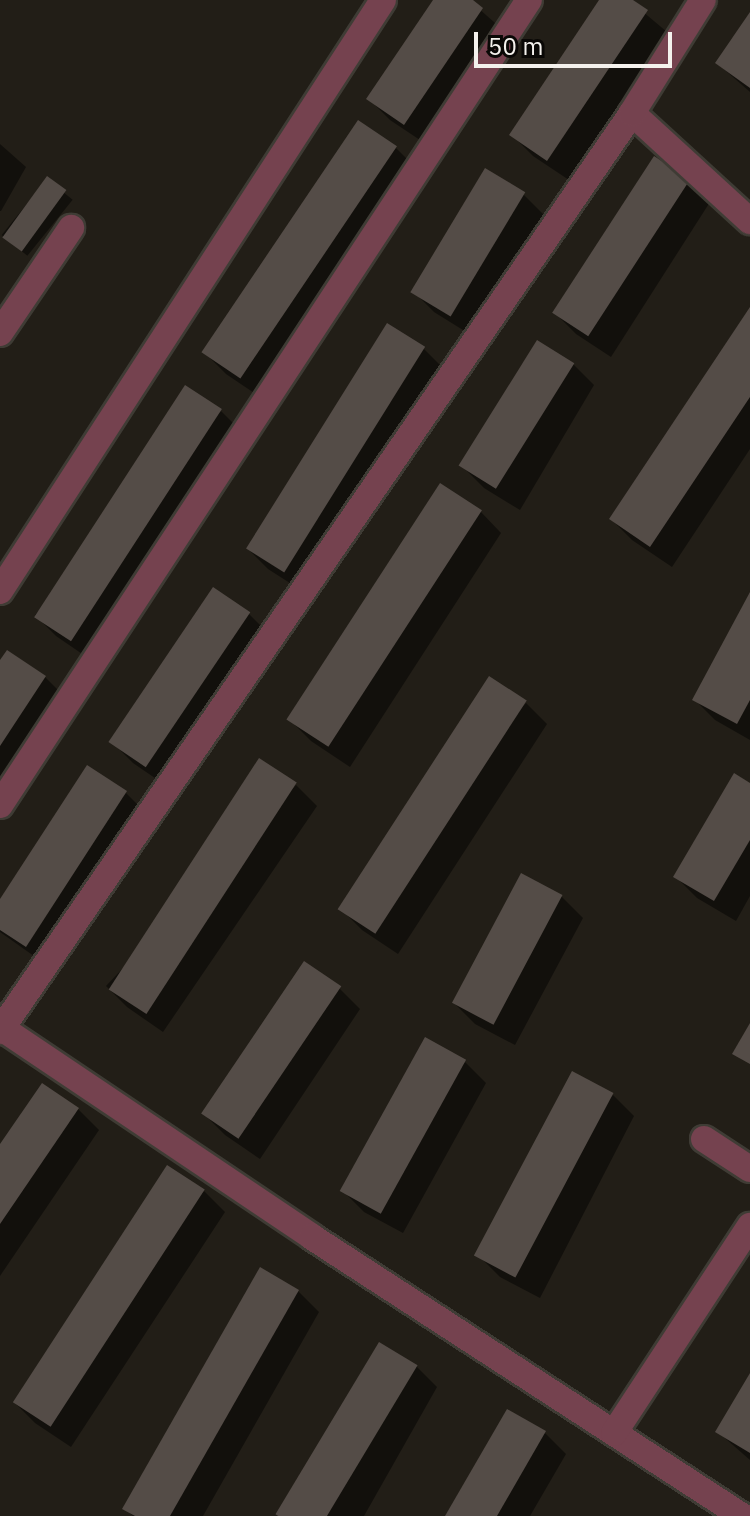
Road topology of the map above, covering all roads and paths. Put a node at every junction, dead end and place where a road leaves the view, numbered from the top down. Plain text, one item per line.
1 (383, 0) edge
2 (529, 0) edge
3 (703, 0) edge
4 (632, 113) junction
5 (750, 221) edge
6 (71, 228) dead end
7 (0, 333) edge
8 (0, 591) edge
9 (0, 805) edge
10 (1, 1029) edge
11 (704, 1139) dead end
12 (750, 1169) edge
13 (750, 1226) edge
14 (614, 1433) junction
15 (742, 1516) edge

1 - 8 street
2 - 9 street
3 - 4 street
4 - 5 street
4 - 10 street
6 - 7 street
10 - 14 street
11 - 12 street
13 - 14 street
14 - 15 street

